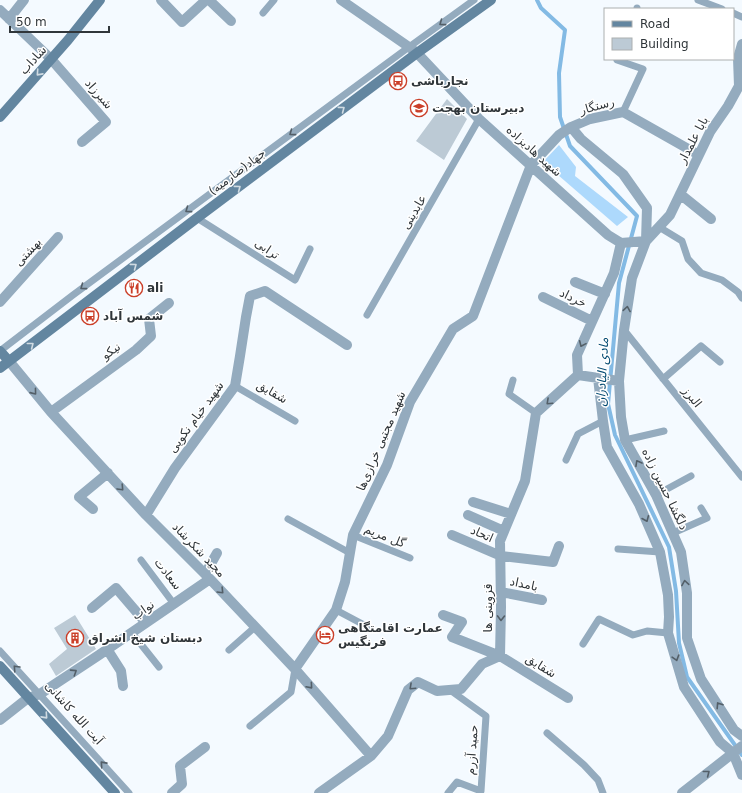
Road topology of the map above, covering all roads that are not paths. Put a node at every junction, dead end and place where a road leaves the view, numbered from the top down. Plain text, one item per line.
1 (24, 0) edge
2 (100, 0) edge
3 (161, 0) edge
4 (206, 0) edge
5 (209, 0) edge
6 (274, 0) edge
7 (342, 0) edge
8 (474, 0) edge
9 (491, 0) edge
10 (698, 0) edge
11 (719, 8) edge
12 (0, 10) edge
13 (263, 14) dead end
14 (9, 19) junction
15 (231, 21) dead end
16 (742, 44) edge
17 (413, 50) junction
18 (51, 59) junction
19 (617, 60) edge
20 (741, 87) edge
21 (624, 112) junction
22 (0, 117) edge
23 (479, 120) junction
24 (571, 127) junction
25 (82, 142) dead end
26 (699, 155) junction
27 (531, 165) junction
28 (680, 194) junction
29 (197, 218) junction
30 (711, 219) dead end
31 (659, 227) junction
32 (58, 238) dead end
33 (646, 241) junction
34 (621, 243) junction
35 (310, 249) dead end
36 (575, 282) dead end
37 (605, 294) junction
38 (543, 297) dead end
39 (742, 298) edge
40 (0, 302) edge
41 (169, 303) dead end
42 (367, 315) dead end
43 (592, 321) junction
44 (624, 330) junction
45 (347, 344) dead end
46 (0, 351) edge
47 (9, 361) junction
48 (720, 362) dead end
49 (0, 368) edge
50 (578, 375) junction
51 (598, 378) junction
52 (663, 379) junction
53 (514, 380) dead end
54 (619, 381) junction
55 (235, 386) junction
56 (51, 412) junction
57 (536, 413) junction
58 (295, 421) dead end
59 (603, 421) junction
60 (664, 431) dead end
61 (625, 440) junction
62 (566, 460) dead end
63 (108, 473) junction
64 (690, 476) dead end
65 (742, 477) edge
66 (656, 495) junction
67 (473, 502) dead end
68 (701, 508) dead end
69 (93, 509) dead end
70 (146, 514) junction
71 (511, 514) junction
72 (468, 515) dead end
73 (288, 519) dead end
74 (504, 531) junction
75 (673, 533) junction
76 (353, 535) junction
77 (452, 535) dead end
78 (559, 546) dead end
79 (618, 549) dead end
80 (660, 552) junction
81 (217, 553) dead end
82 (350, 553) junction
83 (500, 556) junction
84 (410, 558) dead end
85 (141, 560) dead end
86 (207, 577) junction
87 (501, 592) junction
88 (542, 600) dead end
89 (174, 604) junction
90 (92, 608) dead end
91 (336, 610) junction
92 (443, 615) dead end
93 (146, 623) junction
94 (255, 626) junction
95 (368, 628) dead end
96 (132, 632) junction
97 (668, 633) junction
98 (583, 644) dead end
99 (107, 649) junction
100 (229, 650) dead end
101 (0, 651) edge
102 (500, 656) junction
103 (0, 666) edge
104 (158, 667) dead end
105 (295, 669) junction
106 (123, 686) dead end
107 (450, 690) junction
108 (40, 694) junction
109 (28, 698) junction
110 (568, 698) dead end
111 (0, 720) edge
112 (250, 726) dead end
113 (548, 732) dead end
114 (742, 736) edge
115 (742, 746) edge
116 (205, 747) dead end
117 (733, 753) junction
118 (371, 756) junction
119 (742, 775) edge
120 (111, 792) edge
121 (129, 793) edge
122 (172, 793) edge
123 (319, 793) edge
124 (448, 793) edge
125 (603, 793) edge
126 (682, 793) edge

1 - 14 street
2 - 18 main road, شاداب
3 - 4 street
5 - 15 street
6 - 13 lane
7 - 17 street, شهید هادیزاده
8 -> 17 lane, جهاد(صارمیه)
9 - 17 main road, جهاد(صارمیه)
10 - 11 lane
12 - 14 street
14 - 18 street
16 - 20 street, بابا علمدار
17 - 23 street, شهید هادیزاده
29 -> 17 main road, جهاد(صارمیه)
17 -> 46 lane, جهاد(صارمیه)
18 -> 22 main road, شاداب
18 - 25 street, شیرزاد
19 - 21 lane
20 - 26 street, بابا علمدار
21 - 24 street, رستگار
21 - 26 street, رستگار
23 - 27 street, شهید هادیزاده
23 - 42 lane, عابدینی
24 - 27 street, رستگار
24 - 33 street
26 - 28 street, بابا علمدار
27 - 34 street, شهید هادیزاده
27 - 76 street, شهید مجتبی خرازی‌ها
28 - 30 street
28 - 31 street, بابا علمدار
29 - 35 lane, ترابی
47 -> 29 main road, جهاد(صارمیه)
31 - 33 street, بابا علمدار
31 - 39 lane
32 - 40 street, بهشتی
33 - 34 street
44 -> 33 street, دلگشا حسین زاده
34 - 37 street
36 - 37 street
37 - 43 street
38 - 43 street, خرداد
41 - 56 street, نیکو
43 -> 50 street
44 - 52 lane, البرز
44 - 54 street, دلگشا حسین زاده
45 - 55 street, شهید خیام نکویی
46 - 47 main road
47 - 49 main road, جهاد(صارمیه)
47 -> 56 street, مجید شکرشاد
48 - 52 lane
50 - 51 street
50 -> 57 street
51 - 54 street
51 - 59 street
52 - 65 lane, البرز
53 - 57 lane
54 - 61 street, دلگشا حسین زاده
55 - 58 lane, شقایق
55 - 70 street, شهید خیام نکویی
56 - 63 street, مجید شکرشاد
57 - 71 street, قزوینی ها
59 - 62 lane
59 -> 80 street
60 - 61 lane
66 -> 61 street, دلگشا حسین زاده
63 - 69 street
63 -> 70 street, مجید شکرشاد
64 - 66 lane
66 - 75 street, دلگشا حسین زاده
67 - 71 street
68 - 75 lane
70 - 86 street, مجید شکرشاد
71 - 74 street, قزوینی ها
72 - 74 street
73 - 82 lane
74 - 83 street, قزوینی ها
114 -> 75 street, دلگشا حسین زاده
76 - 82 street, شهید مجتبی خرازی‌ها
76 - 84 lane, گل مریم
77 - 83 street, اتحاد
78 - 83 street
79 - 80 lane
80 - 97 street
81 - 86 street
82 - 91 street, شهید مجتبی خرازی‌ها
83 - 87 street, قزوینی ها
85 - 89 lane, سعادت
86 - 89 street, نواب
86 -> 94 street, مجید شکرشاد
87 - 88 street, بامداد
87 -> 102 street, قزوینی ها
89 - 93 street, نواب
90 - 93 street
91 - 95 lane
91 - 105 street, شهید مجتبی خرازی‌ها
92 - 102 street, شقایق
93 - 96 street, نواب
94 - 100 lane
94 - 105 street, مجید شکرشاد
96 - 99 street, نواب
96 - 104 lane
97 - 98 lane
97 -> 117 street
99 - 106 street
108 -> 99 street, نواب
108 -> 101 lane, آیت الله کاشانی
102 - 107 street
102 - 110 street, شقایق
103 - 109 main road, آیت الله کاشانی
105 - 112 lane
105 -> 118 street, مجید شکرشاد
107 -> 118 street
107 - 124 lane, حمید آزرم
108 - 109 street, نواب
121 -> 108 lane, آیت الله کاشانی
109 - 111 street, نواب
109 -> 120 main road, آیت الله کاشانی
113 - 125 lane
115 - 117 street
116 - 122 street
117 - 119 street
126 -> 117 street
118 - 123 street

